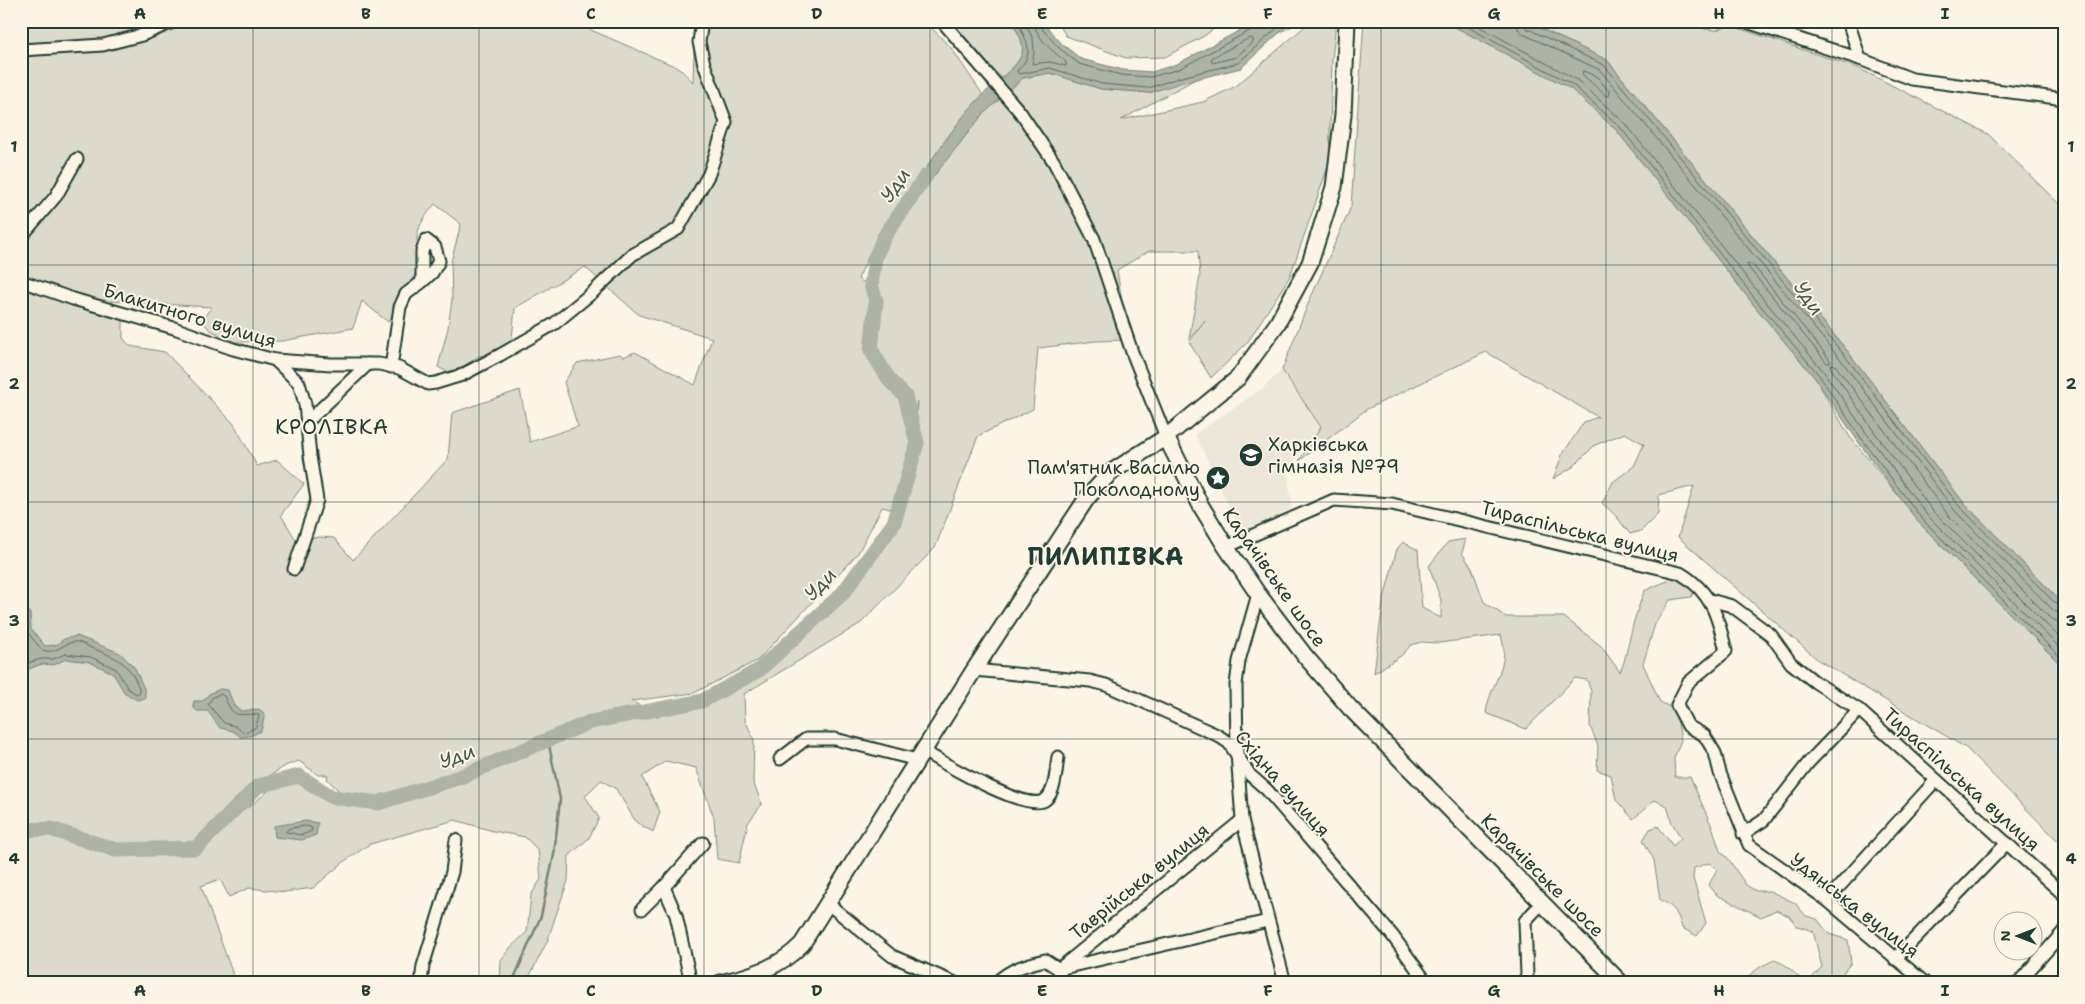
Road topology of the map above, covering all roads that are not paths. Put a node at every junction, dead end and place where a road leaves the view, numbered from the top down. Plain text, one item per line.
1 (175, 21) edge
2 (702, 21) edge
3 (942, 21) edge
4 (1347, 21) edge
5 (1744, 21) edge
6 (1848, 21) edge
7 (21, 50) edge
8 (1860, 59) junction
9 (2064, 99) edge
10 (77, 158) dead end
11 (21, 237) edge
12 (21, 281) edge
13 (422, 282) dead end
14 (275, 360) junction
15 (368, 364) junction
16 (391, 367) junction
17 (307, 422) junction
18 (1166, 436) junction
19 (1226, 547) junction
20 (294, 568) dead end
21 (1258, 594) junction
22 (1710, 600) junction
23 (974, 670) junction
24 (1859, 710) junction
25 (1237, 753) junction
26 (920, 756) junction
27 (1058, 757) dead end
28 (780, 759) dead end
29 (1936, 780) junction
30 (1242, 820) junction
31 (1743, 834) junction
32 (456, 840) dead end
33 (703, 842) dead end
34 (2007, 843) junction
35 (664, 887) junction
36 (2064, 895) edge
37 (1827, 900) junction
38 (827, 903) junction
39 (1542, 903) junction
40 (642, 909) dead end
41 (1268, 920) junction
42 (2064, 931) edge
43 (1895, 959) junction
44 (1059, 969) junction
45 (421, 983) edge
46 (691, 983) edge
47 (720, 983) edge
48 (955, 983) edge
49 (996, 983) edge
50 (1062, 983) edge
51 (1285, 983) edge
52 (1426, 983) edge
53 (1522, 983) edge
54 (1621, 983) edge
55 (1925, 983) edge
56 (2018, 983) edge

1 - 7 street
2 - 16 street, Блакитного вулиця
3 - 18 street, Карачівське шосе
4 - 18 main road
5 - 8 street
6 - 8 street
8 - 9 street
10 - 11 street
12 - 14 street, Блакитного вулиця
13 - 16 street
14 - 15 street, Блакитного вулиця
14 - 17 street
15 - 16 street, Блакитного вулиця
15 - 17 street
17 - 20 street
18 - 19 main road, Карачівське шосе
18 - 23 main road
19 - 21 main road, Карачівське шосе
19 - 22 street, Тираспільська вулиця
21 - 25 street
21 - 39 main road, Карачівське шосе
22 - 24 street, Тираспільська вулиця
22 - 31 street, Тираспільська вулиця
23 - 25 street, Східна вулиця
23 - 26 main road
24 - 29 street, Тираспільська вулиця
24 - 31 street
25 - 30 street
25 - 52 street, Східна вулиця
26 - 27 street
26 - 28 street
26 - 38 main road
29 - 34 street, Тираспільська вулиця
29 - 37 street
30 - 41 street
30 - 44 street, Таврійська вулиця
31 - 37 street, Удянська вулиця
32 - 45 street
33 - 35 street
34 - 36 street, Тираспільська вулиця
34 - 43 street
35 - 40 street
35 - 46 street
37 - 43 street, Удянська вулиця
38 - 47 main road
38 - 48 street
39 - 53 street
39 - 54 main road, Карачівське шосе
41 - 44 street
41 - 51 street
42 - 56 street
43 - 55 street, Удянська вулиця
44 - 49 street
44 - 50 street

